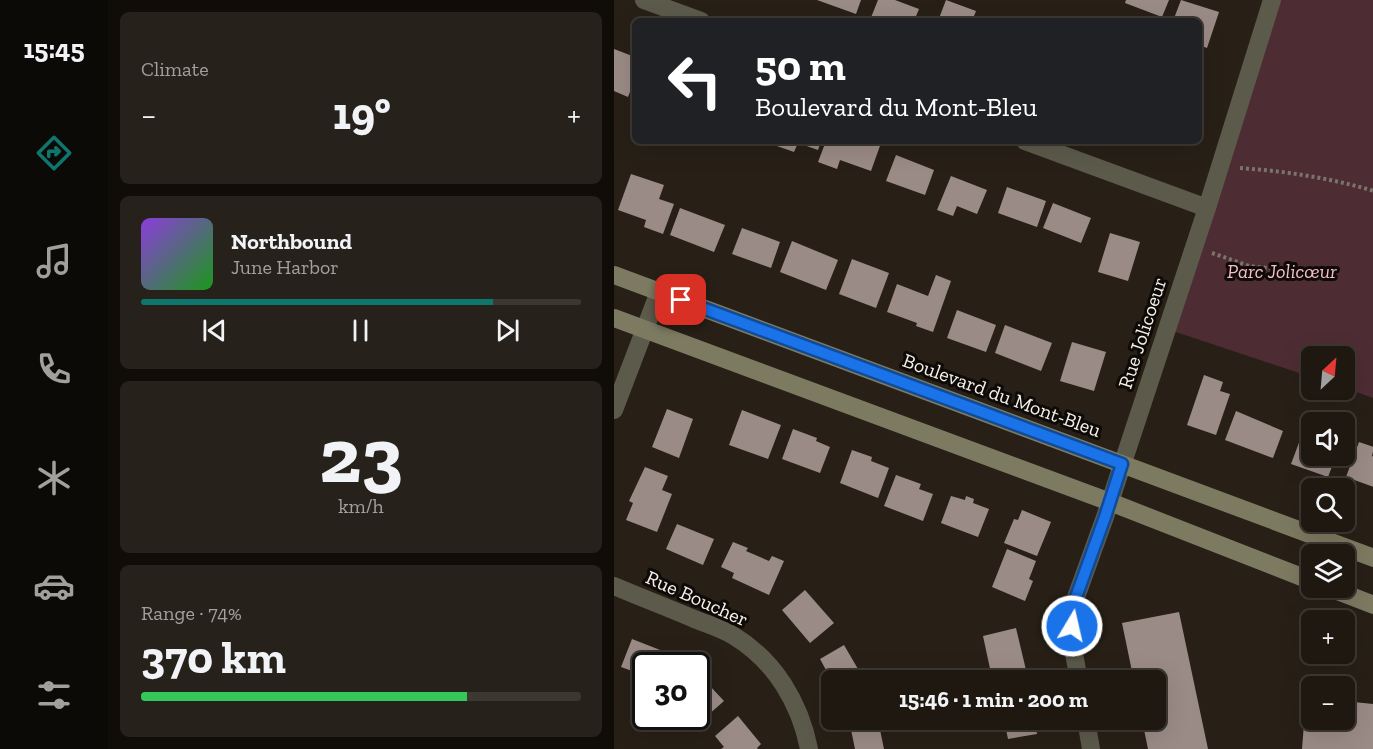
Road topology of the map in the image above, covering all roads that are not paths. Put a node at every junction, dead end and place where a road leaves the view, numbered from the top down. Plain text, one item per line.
1 (644, 0) edge
2 (1272, 0) edge
3 (693, 18) edge
4 (1033, 144) edge
5 (1207, 208) junction
6 (614, 275) edge
7 (659, 292) junction
8 (614, 318) edge
9 (645, 329) junction
10 (614, 410) edge
11 (1122, 464) junction
12 (1110, 502) junction
13 (1373, 558) edge
14 (1301, 577) edge
15 (614, 586) edge
16 (1355, 598) edge
17 (1373, 605) edge
18 (1077, 670) edge
19 (1088, 730) edge
20 (809, 749) edge
21 (1091, 749) edge

1 - 3 street
2 - 5 street, Rue Jolicoeur
4 - 5 street
5 - 11 street, Rue Jolicoeur
6 - 7 street, Boulevard du Mont-Bleu
7 - 9 street
7 - 11 street, Boulevard du Mont-Bleu
8 - 9 street
9 - 10 street
9 - 12 street
11 - 12 street, Rue Jolicoeur
11 - 13 street, Boulevard du Mont-Bleu
12 - 14 street
12 - 18 street, Rue Jolicoeur
15 - 20 street, Rue Boucher
16 - 17 street
19 - 21 street

